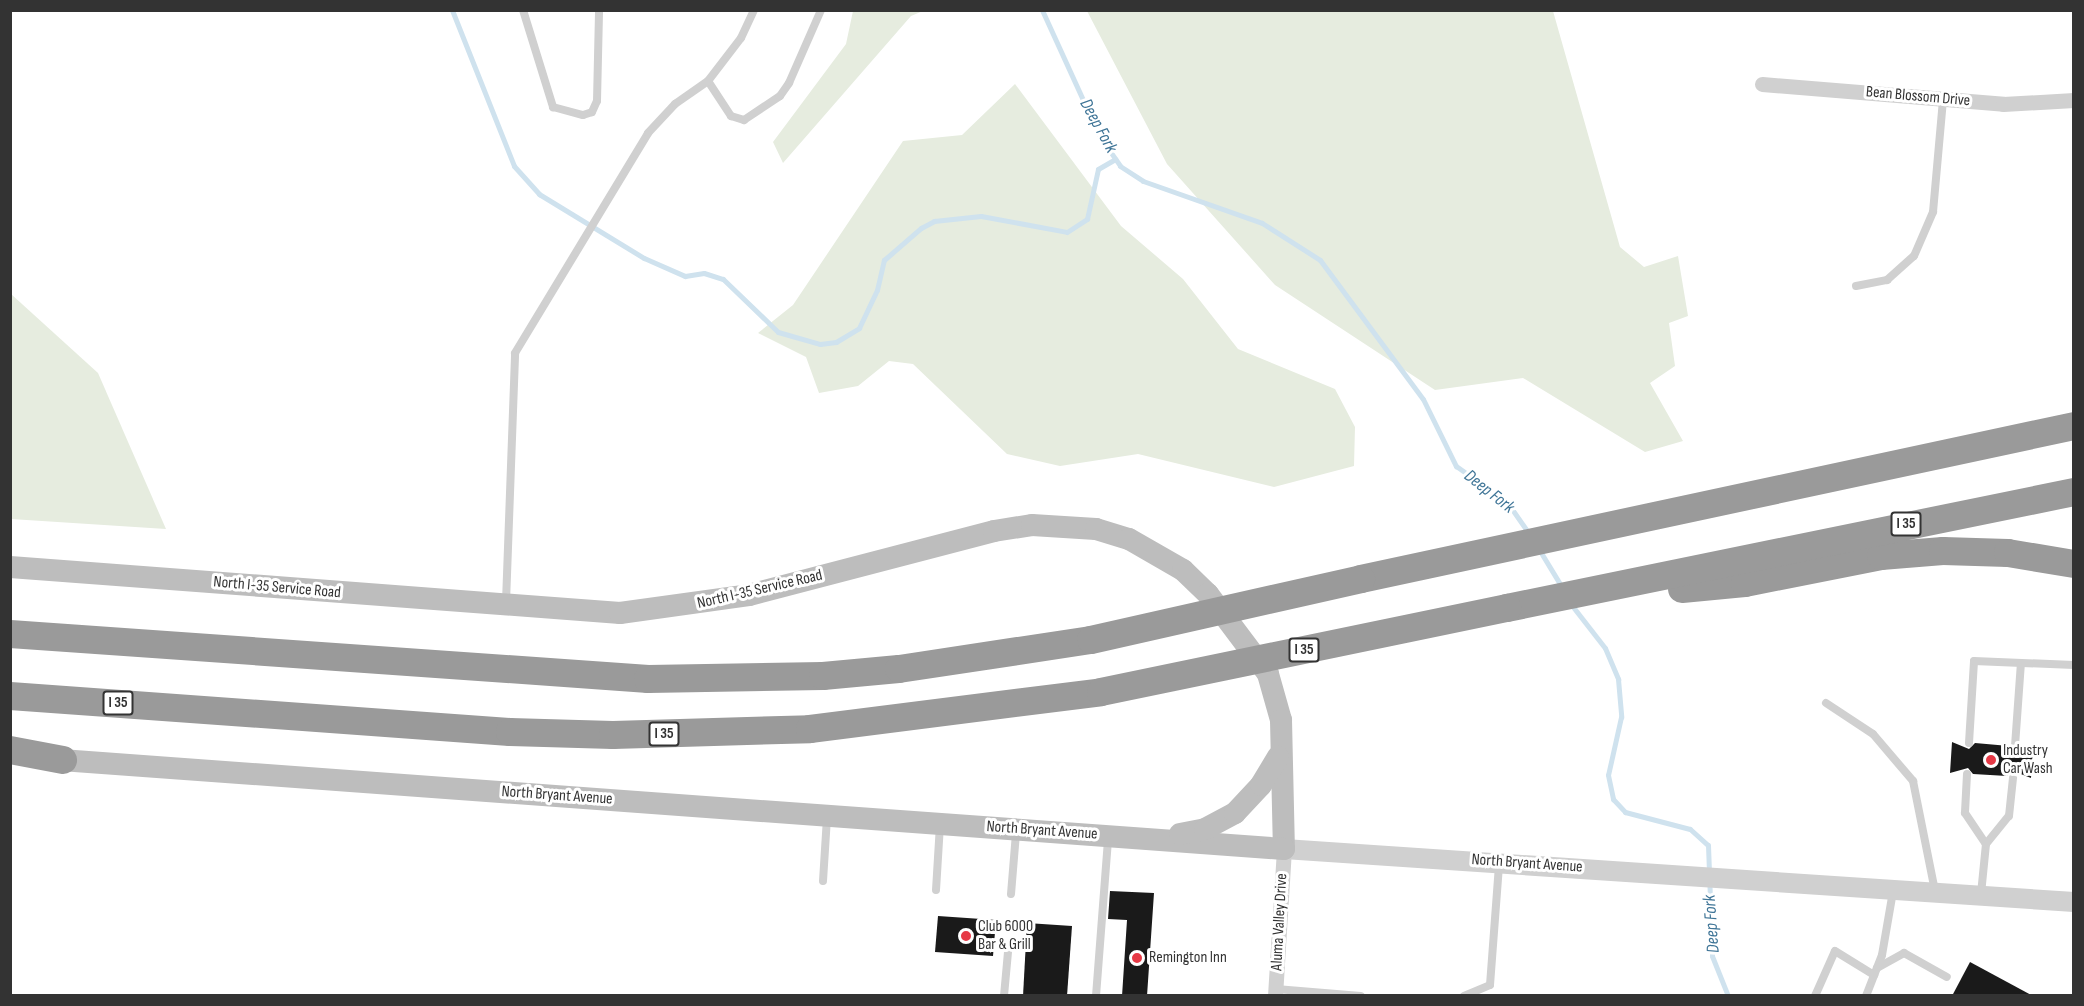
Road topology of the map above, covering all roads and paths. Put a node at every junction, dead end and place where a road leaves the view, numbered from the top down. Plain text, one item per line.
1 (523, 10) edge
2 (599, 10) edge
3 (754, 10) edge
4 (821, 10) edge
5 (708, 81) junction
6 (1762, 84) dead end
7 (1942, 99) junction
8 (2073, 100) edge
9 (1856, 286) dead end
10 (2067, 424) edge
11 (2073, 492) edge
12 (2073, 564) edge
13 (10, 567) edge
14 (1742, 572) junction
15 (506, 606) junction
16 (10, 634) edge
17 (2021, 663) junction
18 (2073, 664) edge
19 (10, 696) edge
20 (1827, 703) dead end
21 (1969, 743) dead end
22 (2015, 746) dead end
23 (10, 750) edge
24 (10, 757) edge
25 (1278, 757) junction
26 (63, 760) junction
27 (1967, 774) dead end
28 (2013, 777) dead end
29 (827, 815) junction
30 (940, 824) junction
31 (1016, 828) junction
32 (1108, 835) junction
33 (1141, 837) junction
34 (1986, 844) junction
35 (1284, 849) junction
36 (1499, 862) junction
37 (823, 881) dead end
38 (1893, 889) junction
39 (936, 890) dead end
40 (1935, 892) junction
41 (1011, 894) dead end
42 (1981, 896) junction
43 (2073, 902) edge
44 (1008, 952) dead end
45 (1876, 971) junction
46 (1947, 977) dead end
47 (1275, 992) edge
48 (1867, 995) edge
49 (1004, 996) edge
50 (1096, 996) edge
51 (1362, 996) edge
52 (1464, 996) edge
53 (1815, 996) edge

1 - 2 lane
3 - 5 lane
4 - 5 lane
5 - 15 lane
6 - 7 street, Bean Blossom Drive
7 - 8 street, Bean Blossom Drive
7 - 9 lane
10 - 16 highway, bridge
11 - 14 highway, I 35
12 - 14 highway
13 - 15 main road, North I-35 Service Road
14 - 19 highway, I 35, bridge
15 - 25 main road, North I-35 Service Road
17 - 18 lane
17 - 21 lane
17 - 22 lane
20 - 40 lane
23 - 26 highway
24 - 26 main road, North Bryant Avenue
25 - 33 main road
25 - 35 main road, North I-35 Service Road
26 - 29 main road, North Bryant Avenue
27 - 34 lane
28 - 34 lane
29 - 30 main road, North Bryant Avenue
29 - 37 lane
30 - 31 main road, North Bryant Avenue
30 - 39 lane
31 - 32 main road, North Bryant Avenue
31 - 41 lane
32 - 33 main road, North Bryant Avenue
32 - 50 lane
33 - 35 main road, North Bryant Avenue
34 - 42 lane
35 - 36 street, North Bryant Avenue
35 - 47 street, Aluma Valley Drive
36 - 38 street, North Bryant Avenue
36 - 52 lane
38 - 40 street, North Bryant Avenue
38 - 45 lane
40 - 42 street, North Bryant Avenue
42 - 43 street, North Bryant Avenue
44 - 49 lane
45 - 46 lane
45 - 48 lane
45 - 53 lane
47 - 51 lane

